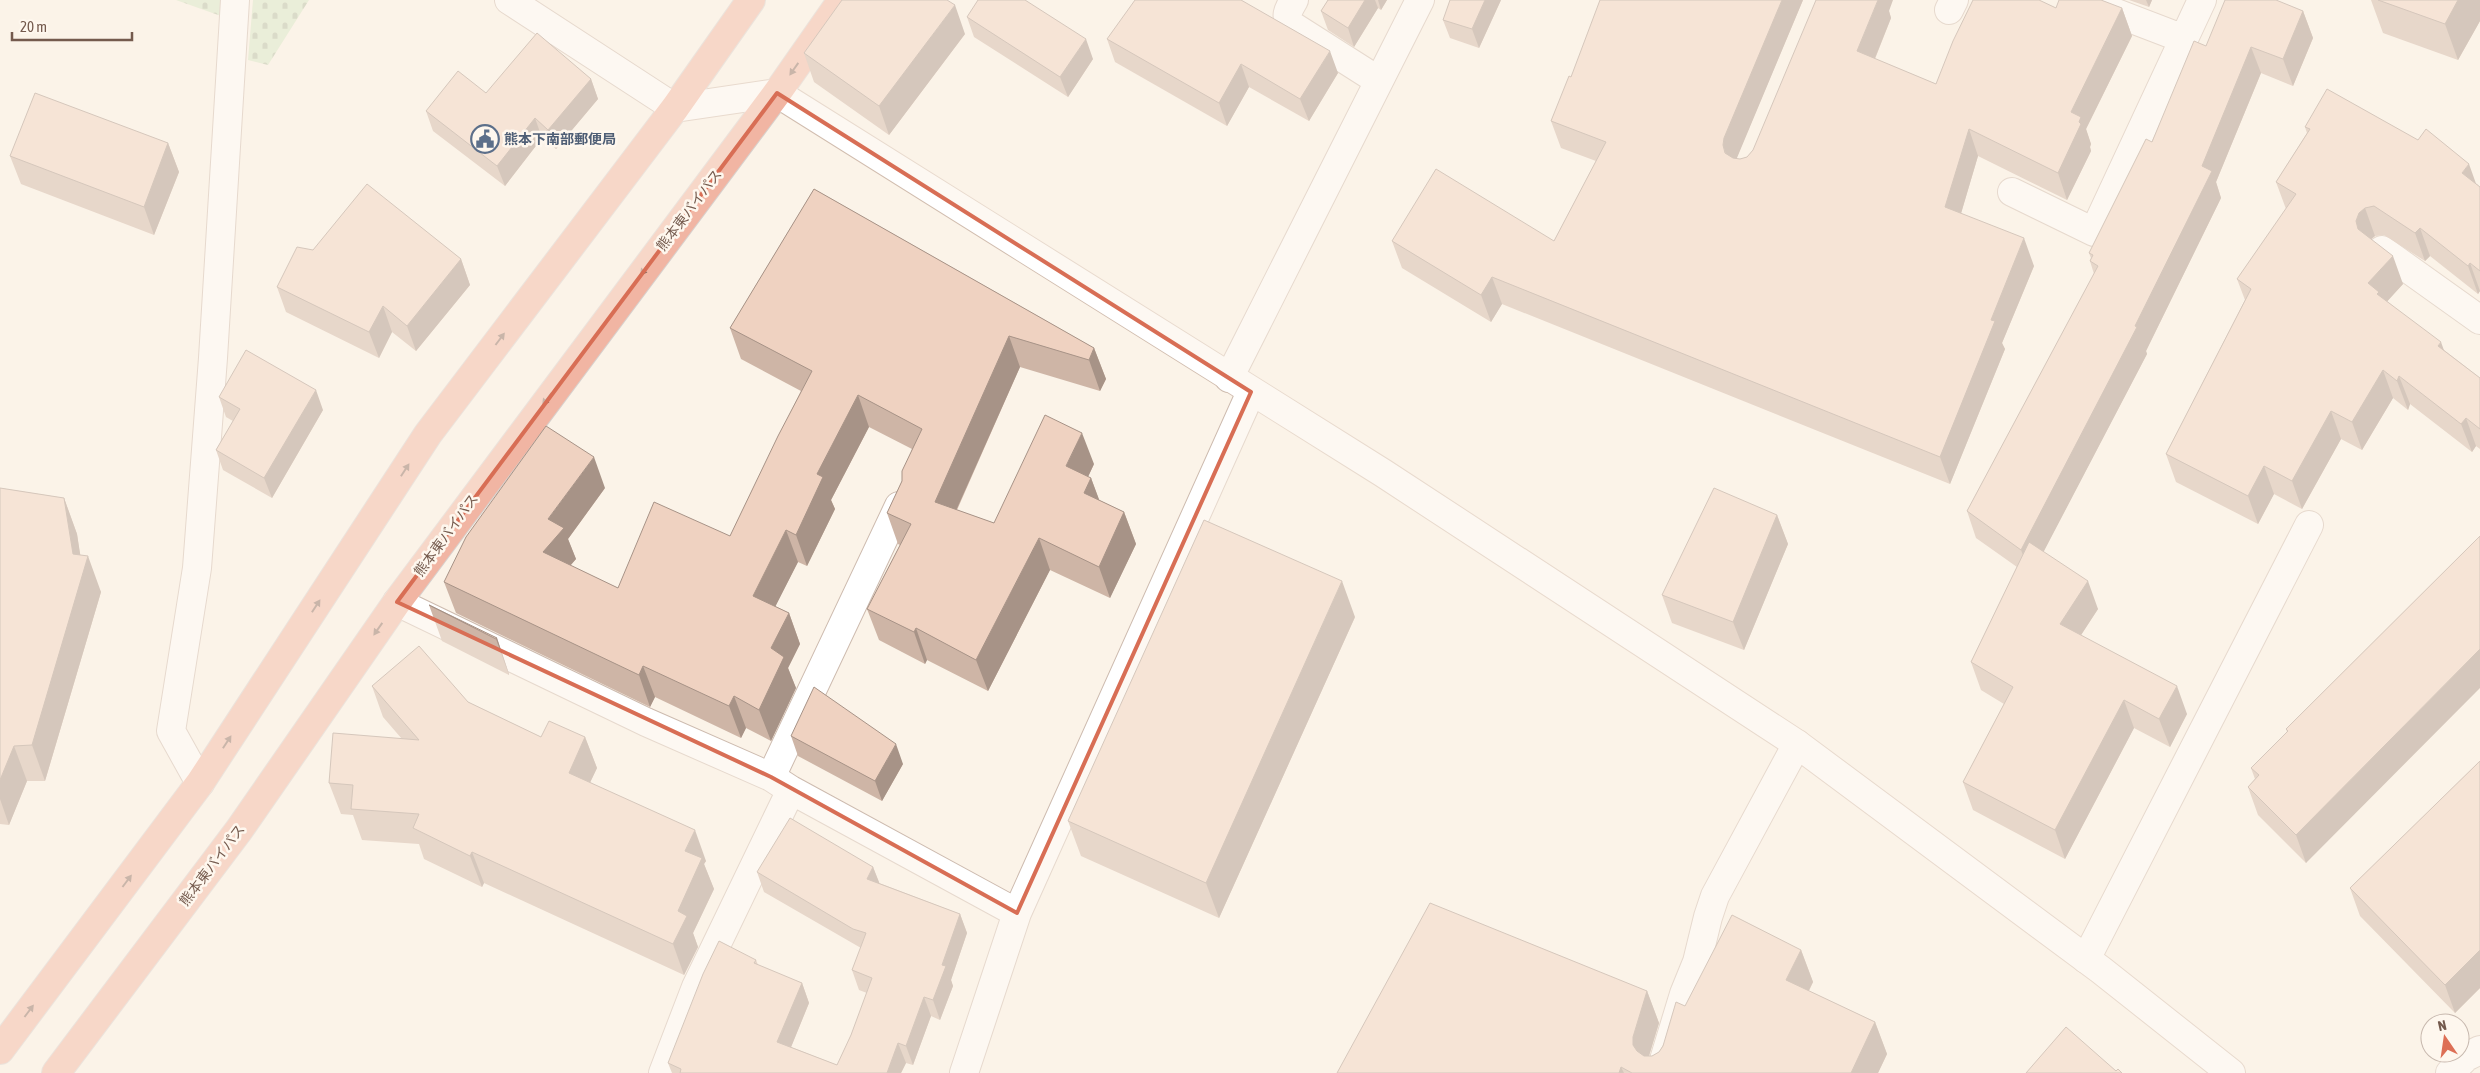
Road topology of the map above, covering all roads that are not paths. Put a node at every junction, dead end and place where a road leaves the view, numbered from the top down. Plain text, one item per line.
1 (235, 0) edge
2 (509, 0) edge
3 (751, 0) edge
4 (842, 0) edge
5 (1294, 0) edge
6 (1420, 0) edge
7 (2202, 0) edge
8 (2089, 2) edge
9 (2184, 39) junction
10 (1379, 81) junction
11 (777, 93) junction
12 (675, 108) junction
13 (2012, 192) dead end
14 (2382, 250) edge
15 (2480, 320) edge
16 (1240, 385) junction
17 (899, 506) edge
18 (2309, 525) dead end
19 (397, 602) junction
20 (1797, 744) junction
21 (200, 783) junction
22 (781, 783) junction
23 (1017, 913) junction
24 (2086, 959) junction
25 (0, 1050) edge
26 (2480, 1050) edge
27 (56, 1073) edge
28 (663, 1073) edge
29 (964, 1073) edge
30 (1660, 1073) edge
31 (2231, 1073) edge
32 (2450, 1073) edge

1 - 21 street
2 - 12 street
3 - 12 highway
4 -> 11 highway, 熊本東バイパス
5 - 10 street
6 - 10 street
7 - 9 street
8 - 9 street
9 - 13 street
10 - 16 street
11 - 12 street
11 - 16 street
11 -> 19 highway, 熊本東バイパス
21 -> 12 highway
14 - 15 street
16 - 20 street
16 - 23 street
17 - 22 street
18 - 24 street
19 - 22 street
19 -> 27 highway, 熊本東バイパス
20 - 24 street
20 - 30 street
25 -> 21 highway
22 - 23 street
22 - 28 street
23 - 29 street
24 - 31 street
26 - 32 street

